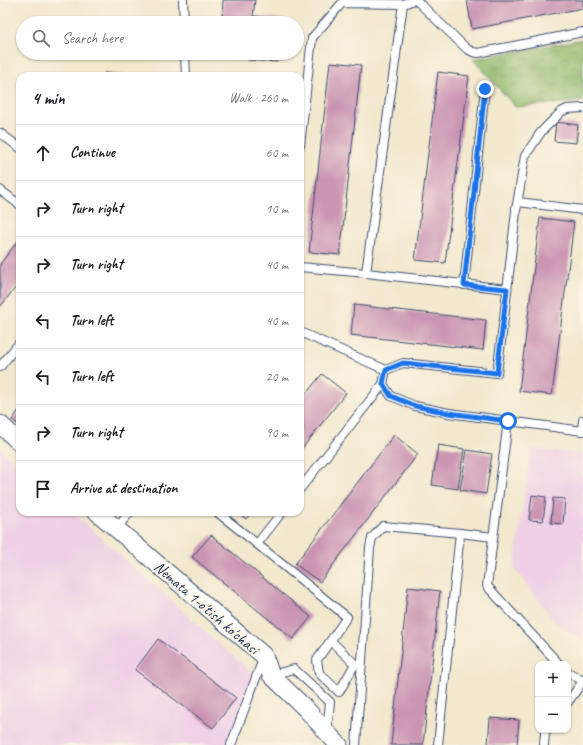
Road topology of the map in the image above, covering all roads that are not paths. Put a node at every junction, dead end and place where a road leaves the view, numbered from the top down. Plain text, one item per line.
1 (183, 0) edge
2 (415, 0) edge
3 (340, 2) edge
4 (403, 4) junction
5 (184, 16) edge
6 (583, 32) edge
7 (185, 60) edge
8 (186, 72) edge
9 (485, 89) dead end
10 (304, 90) edge
11 (583, 108) edge
12 (0, 133) edge
13 (16, 145) edge
14 (0, 190) edge
15 (16, 202) edge
16 (583, 210) edge
17 (516, 211) junction
18 (304, 267) edge
19 (366, 273) junction
20 (464, 285) junction
21 (507, 289) junction
22 (304, 334) edge
23 (16, 347) edge
24 (0, 367) edge
25 (386, 370) junction
26 (383, 384) junction
27 (583, 420) edge
28 (508, 421) junction
29 (0, 424) edge
30 (582, 431) edge
31 (16, 439) edge
32 (304, 484) edge
33 (101, 516) edge
34 (127, 516) edge
35 (222, 516) edge
36 (279, 516) edge
37 (116, 529) junction
38 (460, 533) junction
39 (493, 537) junction
40 (256, 544) junction
41 (331, 641) junction
42 (264, 656) junction
43 (556, 661) edge
44 (571, 674) edge
45 (583, 681) edge
46 (571, 698) edge
47 (545, 733) edge
48 (231, 745) edge
49 (339, 745) edge
50 (356, 745) edge
51 (438, 745) edge
52 (544, 745) edge

1 - 5 lane
2 - 4 lane
2 - 6 lane
3 - 4 lane
3 - 10 lane
4 - 19 lane
7 - 8 lane
9 - 20 lane
11 - 17 lane
12 - 13 lane
14 - 15 lane
16 - 17 lane
17 - 21 lane
18 - 19 lane
19 - 20 lane
20 - 21 lane
21 - 25 lane
22 - 25 lane
23 - 24 lane
25 - 26 lane
26 - 28 lane
26 - 32 lane
27 - 30 lane
28 - 30 lane
28 - 39 lane
29 - 31 street
33 - 37 street, Nemata 1-o'tish ko'chasi
34 - 37 lane
35 - 40 lane
36 - 40 lane
37 - 42 street, Nemata 1-o'tish ko'chasi
38 - 39 lane
38 - 50 lane
38 - 51 lane
39 - 43 lane
40 - 41 lane
41 - 41 lane
42 - 48 lane
42 - 49 street, Nemata 1-o'tish ko'chasi
44 - 45 lane
45 - 46 lane
47 - 52 lane

